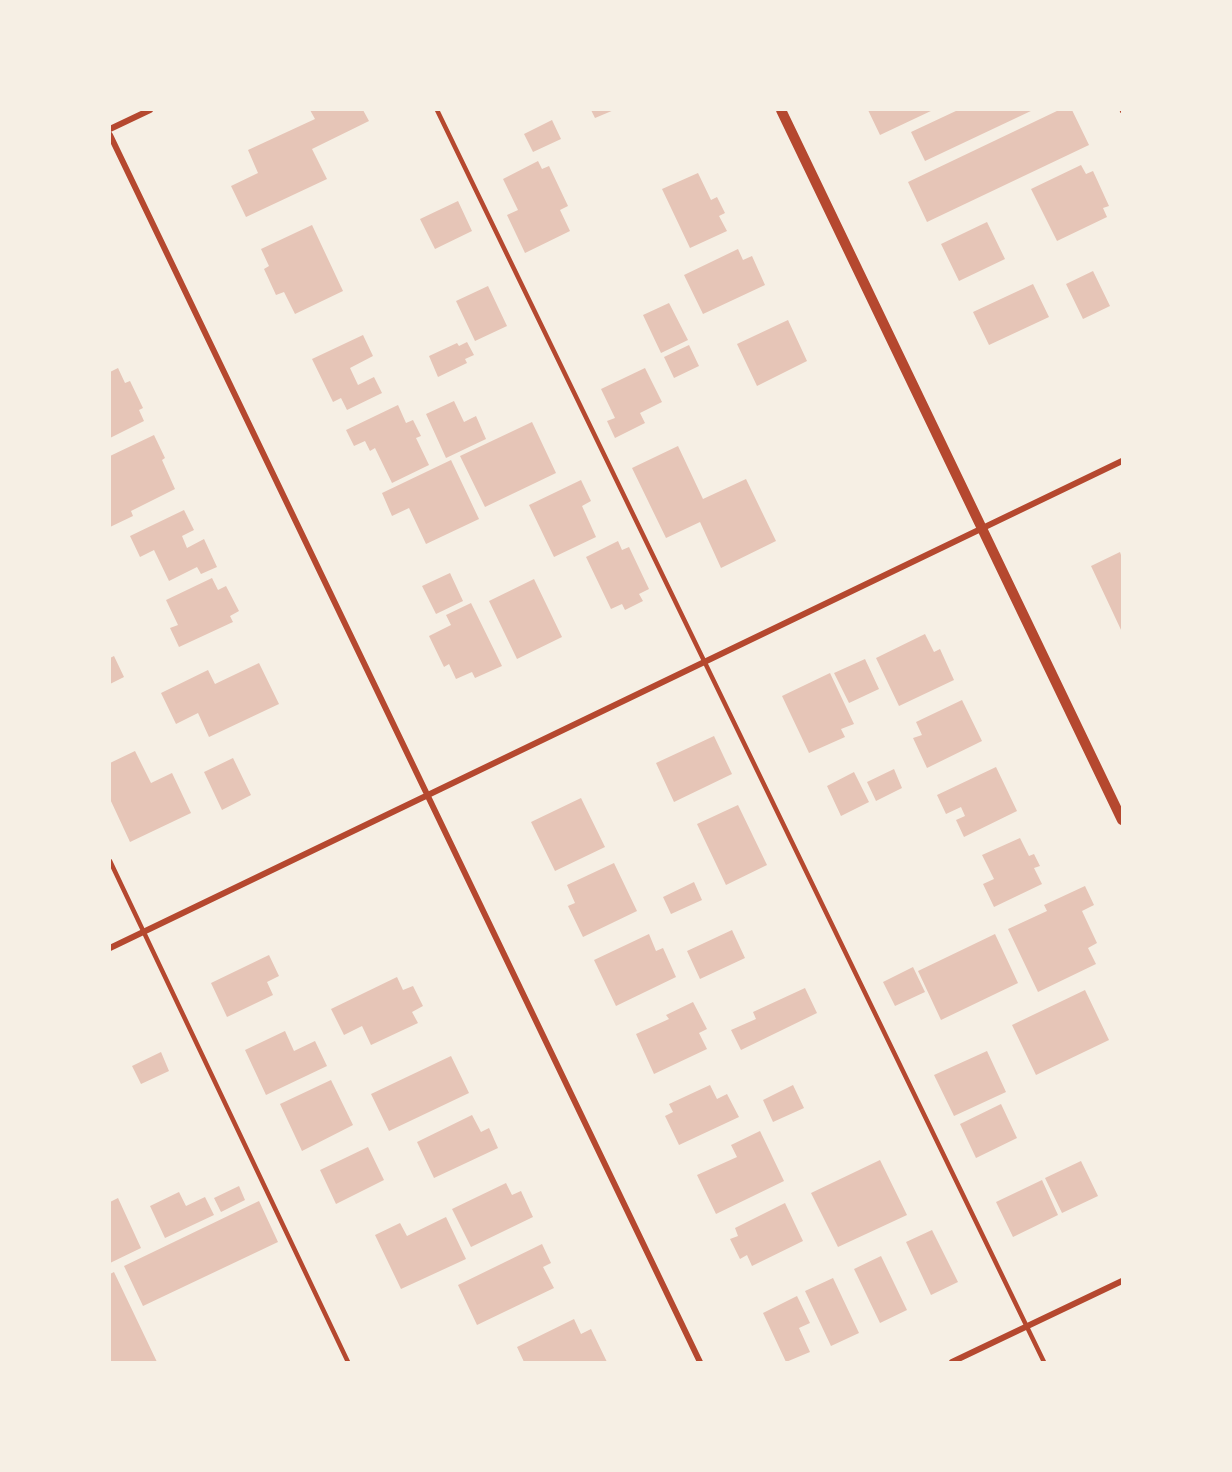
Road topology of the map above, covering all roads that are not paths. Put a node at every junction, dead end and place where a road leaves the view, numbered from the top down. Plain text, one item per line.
1 (150, 110) edge
2 (437, 110) edge
3 (781, 110) edge
4 (110, 129) edge
5 (110, 135) edge
6 (1122, 461) edge
7 (982, 529) junction
8 (704, 662) junction
9 (428, 795) junction
10 (1122, 820) edge
11 (110, 861) edge
12 (143, 932) junction
13 (110, 948) edge
14 (1122, 1281) edge
15 (1028, 1326) junction
16 (348, 1362) edge
17 (700, 1362) edge
18 (952, 1362) edge
19 (1044, 1362) edge

1 - 4 street
2 - 8 lane
3 - 7 street
5 - 9 street
6 - 7 street
7 - 8 street
7 - 10 street
8 - 9 street
8 - 15 lane
9 - 12 street
9 - 17 street
11 - 12 lane
12 - 13 street
12 - 16 lane
14 - 15 street
15 - 18 street
15 - 19 lane

